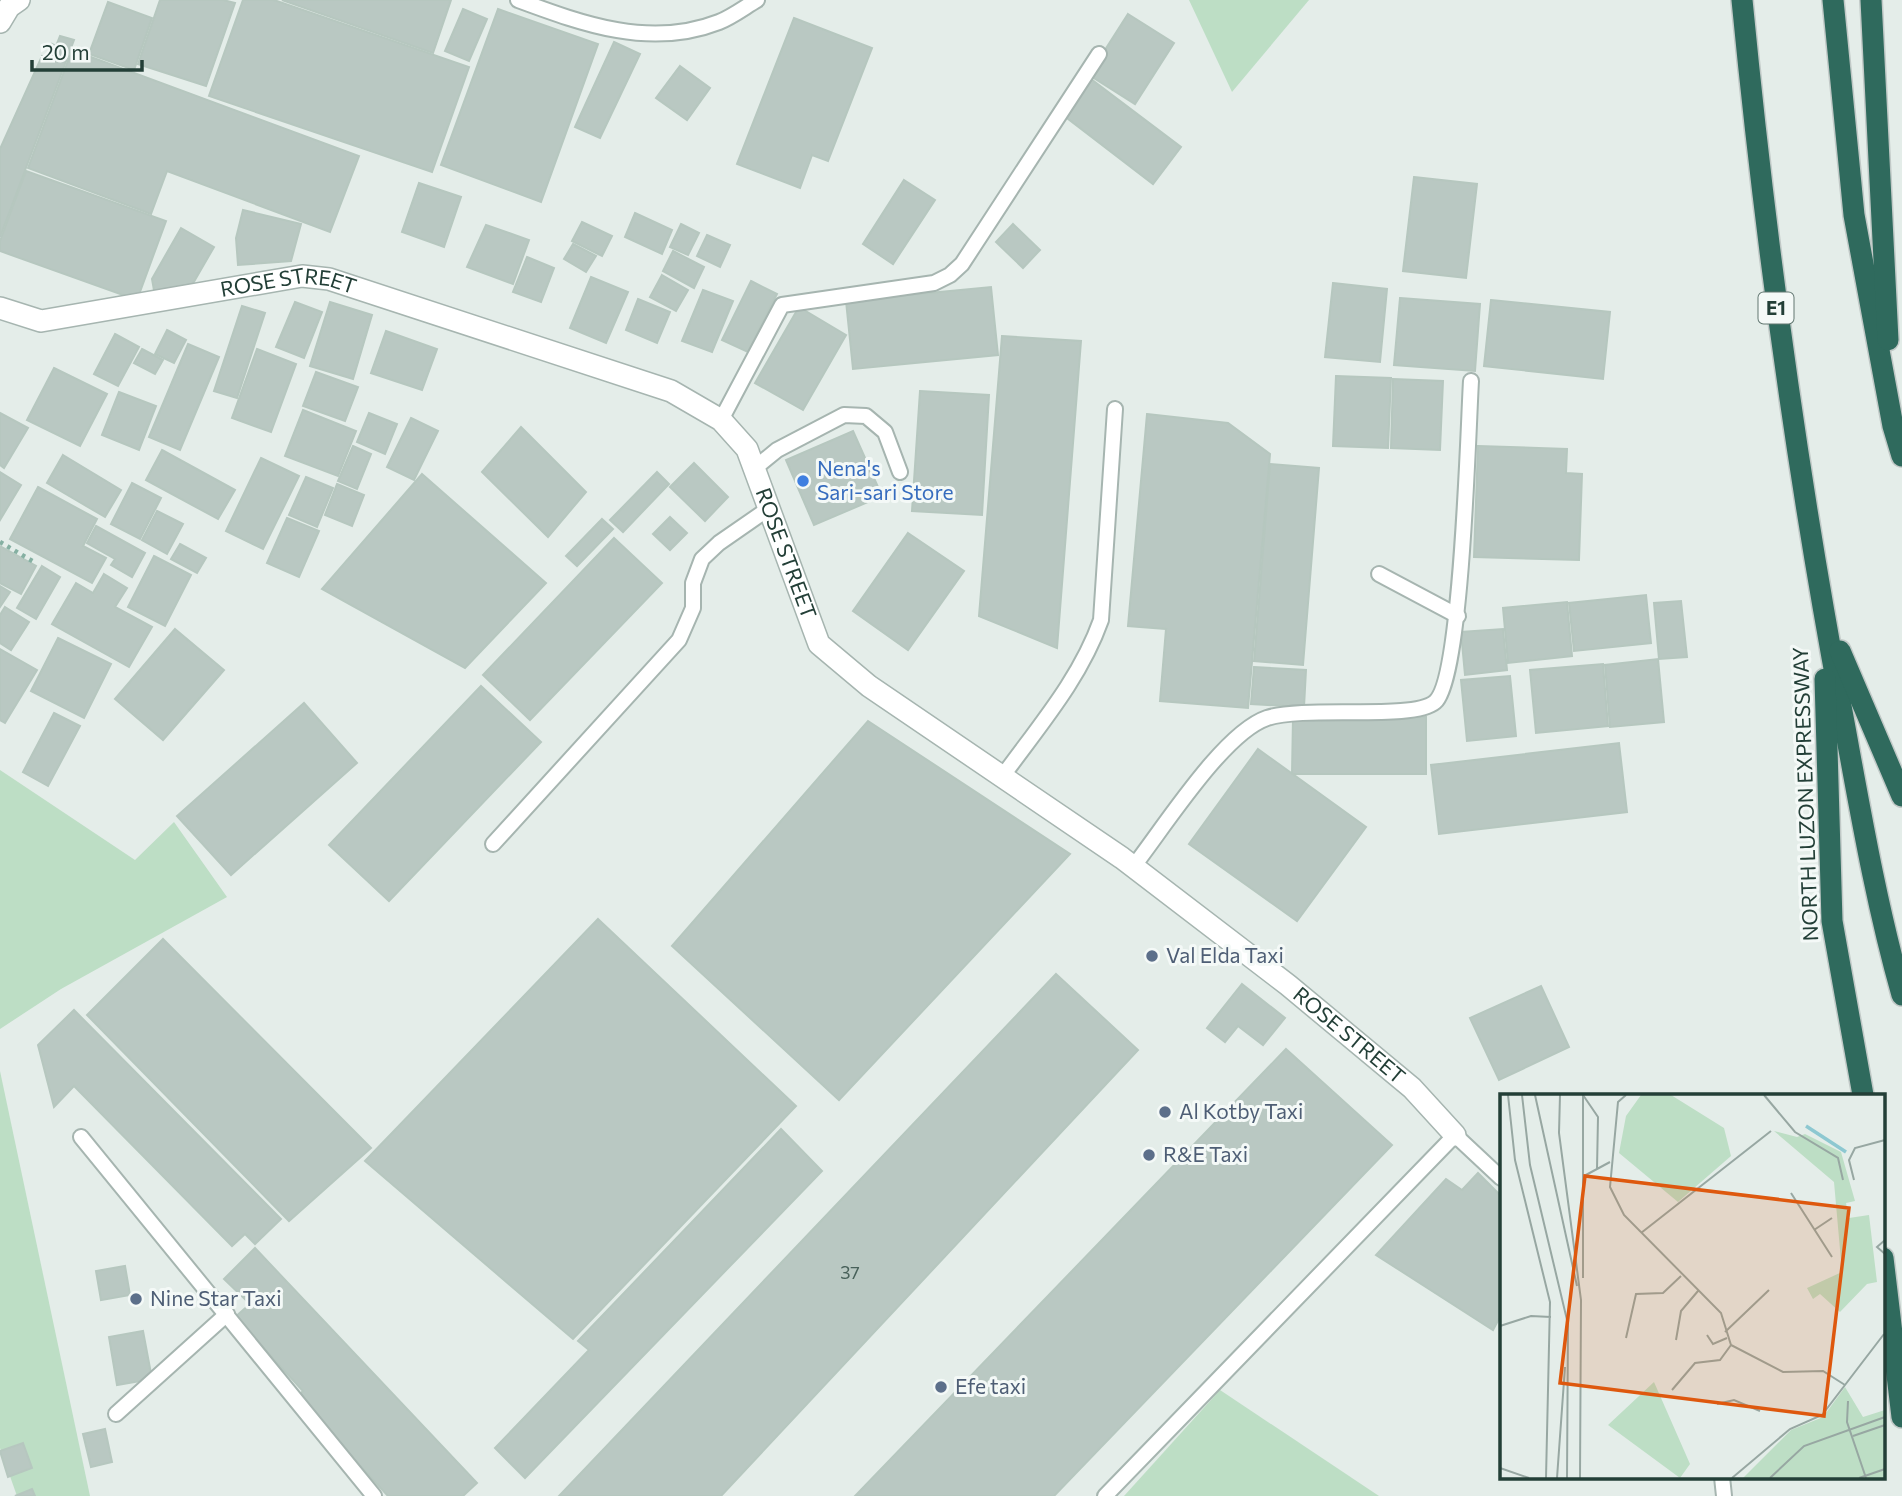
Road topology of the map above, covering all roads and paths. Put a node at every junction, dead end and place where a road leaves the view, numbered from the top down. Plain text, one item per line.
1 (19, 0) edge
2 (518, 0) edge
3 (757, 0) edge
4 (1742, 0) edge
5 (1833, 0) edge
6 (1871, 0) edge
7 (0, 22) edge
8 (1099, 54) dead end
9 (0, 308) edge
10 (1471, 381) dead end
11 (1115, 408) dead end
12 (721, 420) junction
13 (1893, 426) junction
14 (1902, 456) edge
15 (755, 468) junction
16 (900, 472) dead end
17 (771, 507) junction
18 (0, 542) edge
19 (34, 562) dead end
20 (1379, 574) dead end
21 (1824, 614) junction
22 (1458, 616) junction
23 (1002, 777) junction
24 (1902, 796) edge
25 (494, 844) dead end
26 (1133, 867) junction
27 (1902, 995) edge
28 (1863, 1094) edge
29 (1455, 1135) junction
30 (81, 1137) dead end
31 (1500, 1177) edge
32 (1884, 1266) edge
33 (227, 1314) junction
34 (116, 1414) dead end
35 (1902, 1417) edge
36 (1722, 1478) edge
37 (373, 1496) edge
38 (1105, 1496) edge
39 (1724, 1496) edge

1 - 7 street
2 - 3 lane
4 - 21 highway, NORTH LUZON EXPRESSWAY / E1
5 - 13 highway
6 - 13 highway
8 - 12 lane
9 - 12 street, ROSE STREET
10 - 22 lane
11 - 23 lane
12 - 15 street, ROSE STREET
13 - 14 highway
15 - 16 lane
15 - 17 street, ROSE STREET
17 - 23 street, ROSE STREET
17 - 25 lane
18 - 19 path
20 - 22 lane
21 - 24 highway, NORTH LUZON EXPRESSWAY / E1
21 - 27 highway, NORTH LUZON EXPRESSWAY / E1
21 - 28 highway, NORTH LUZON EXPRESSWAY / E1
22 - 26 lane
23 - 26 street, ROSE STREET
26 - 29 street, ROSE STREET
29 - 31 lane
29 - 38 lane
30 - 33 lane
32 - 35 highway
33 - 34 lane
33 - 37 lane
36 - 39 lane

